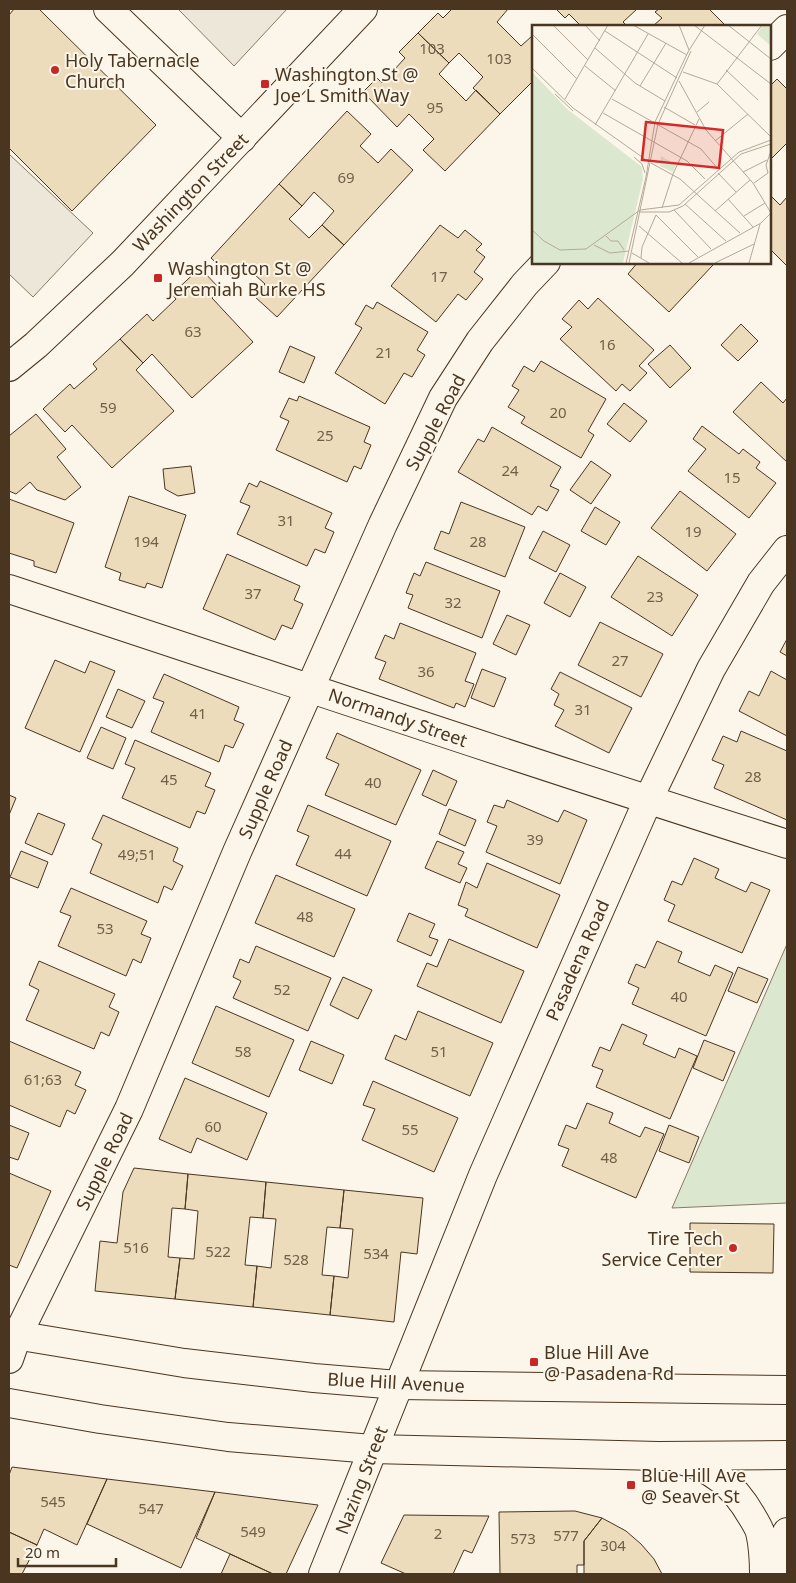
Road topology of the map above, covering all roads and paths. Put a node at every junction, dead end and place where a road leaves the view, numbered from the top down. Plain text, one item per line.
1 (108, 9) edge
2 (363, 9) edge
3 (787, 29) edge
4 (771, 45) edge
5 (242, 138) junction
6 (544, 264) edge
7 (9, 367) edge
8 (787, 550) edge
9 (9, 589) edge
10 (311, 687) junction
11 (648, 800) junction
12 (787, 844) edge
13 (11, 1343) edge
14 (398, 1385) junction
15 (787, 1390) edge
16 (9, 1403) edge
17 (372, 1449) junction
18 (787, 1455) edge
19 (658, 1456) junction
20 (787, 1532) edge
21 (323, 1574) edge
22 (764, 1574) edge
23 (775, 1574) edge

1 - 5 street
2 - 5 street, Washington Street
3 - 4 street
5 - 7 street, Washington Street
6 - 10 street, Supple Road
8 - 11 street, Pasadena Road
9 - 10 street, Normandy Street
10 - 11 street, Normandy Street
10 - 13 street, Supple Road
11 - 12 street, Normandy Street
11 - 14 street, Pasadena Road
13 - 14 street, Blue Hill Avenue
14 - 15 street, Blue Hill Avenue
14 - 17 street, Nazing Street
16 - 17 street
17 - 19 street
17 - 21 street, Nazing Street
18 - 19 street
19 - 22 street
20 - 23 street

